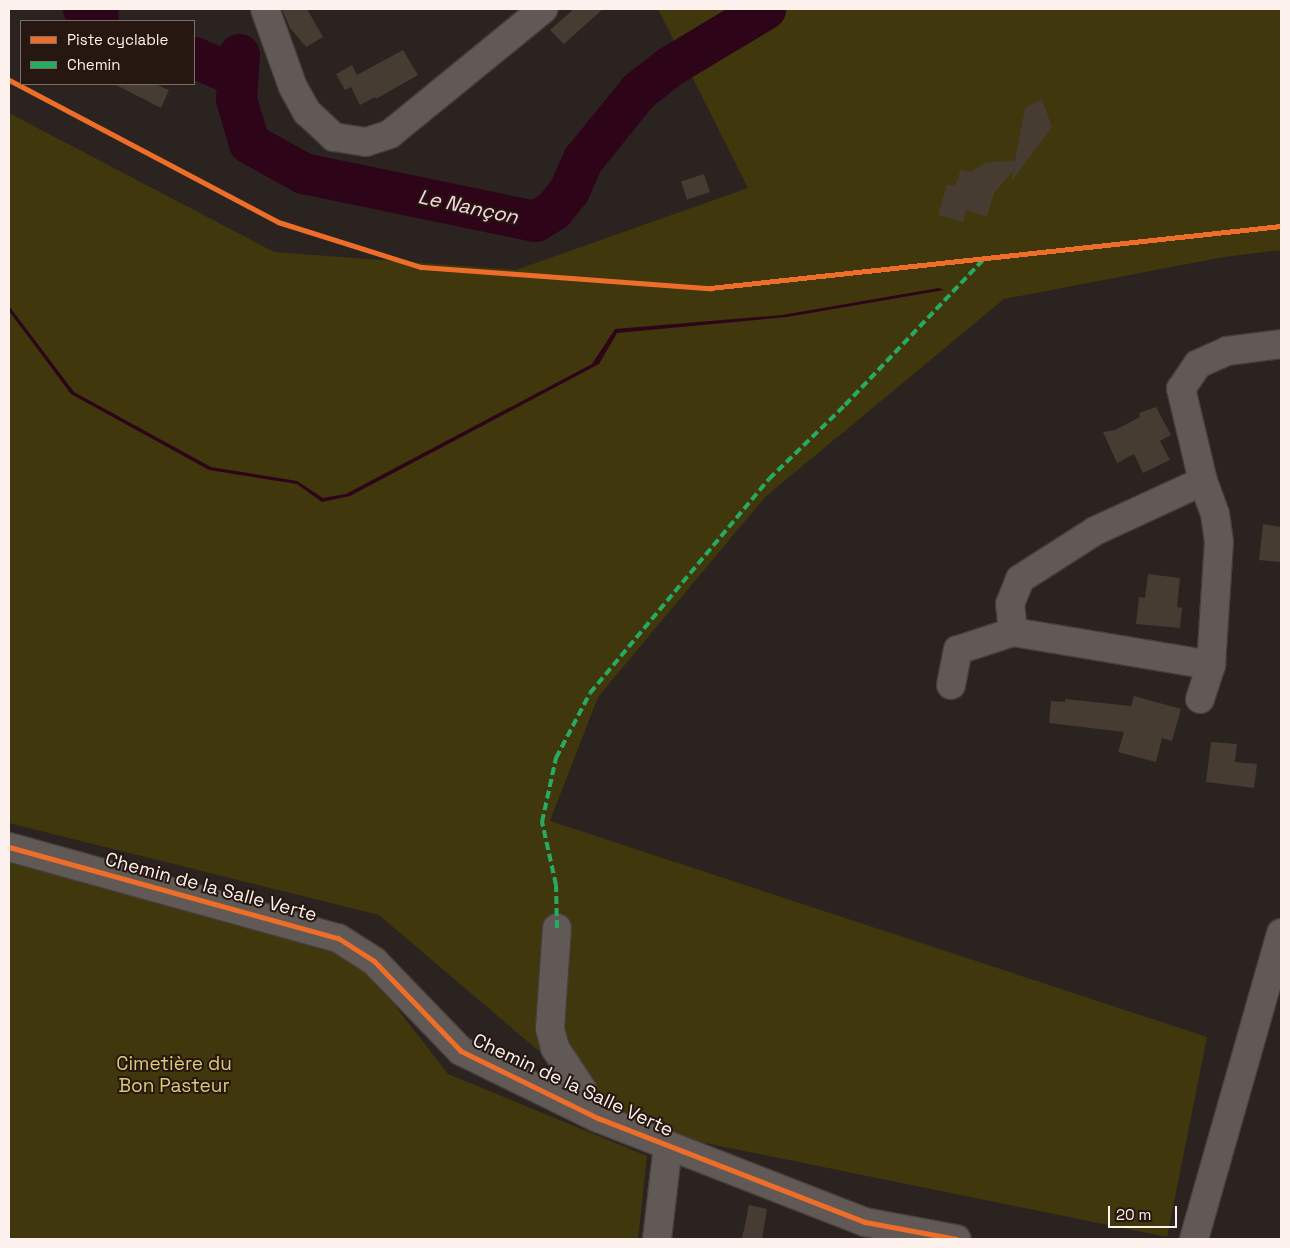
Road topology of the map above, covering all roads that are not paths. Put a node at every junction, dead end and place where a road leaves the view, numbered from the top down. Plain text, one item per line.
1 (265, 9) edge
2 (543, 9) edge
3 (1281, 344) edge
4 (1203, 481) junction
5 (1013, 632) junction
6 (1211, 664) junction
7 (950, 685) dead end
8 (1200, 699) dead end
9 (9, 847) edge
10 (557, 928) dead end
11 (1281, 932) edge
12 (576, 1106) junction
13 (668, 1146) junction
14 (864, 1230) edge
15 (657, 1239) edge
16 (956, 1239) edge
17 (1194, 1239) edge

1 - 2 street
3 - 4 street
4 - 5 street
4 - 6 street
5 - 6 street
5 - 7 street
6 - 8 street
9 - 12 street, Chemin de la Salle Verte
10 - 12 street
11 - 17 street
12 - 13 street, Chemin de la Salle Verte
13 - 14 street, Chemin de la Salle Verte
13 - 15 street
14 - 16 street, Chemin de la Salle Verte

